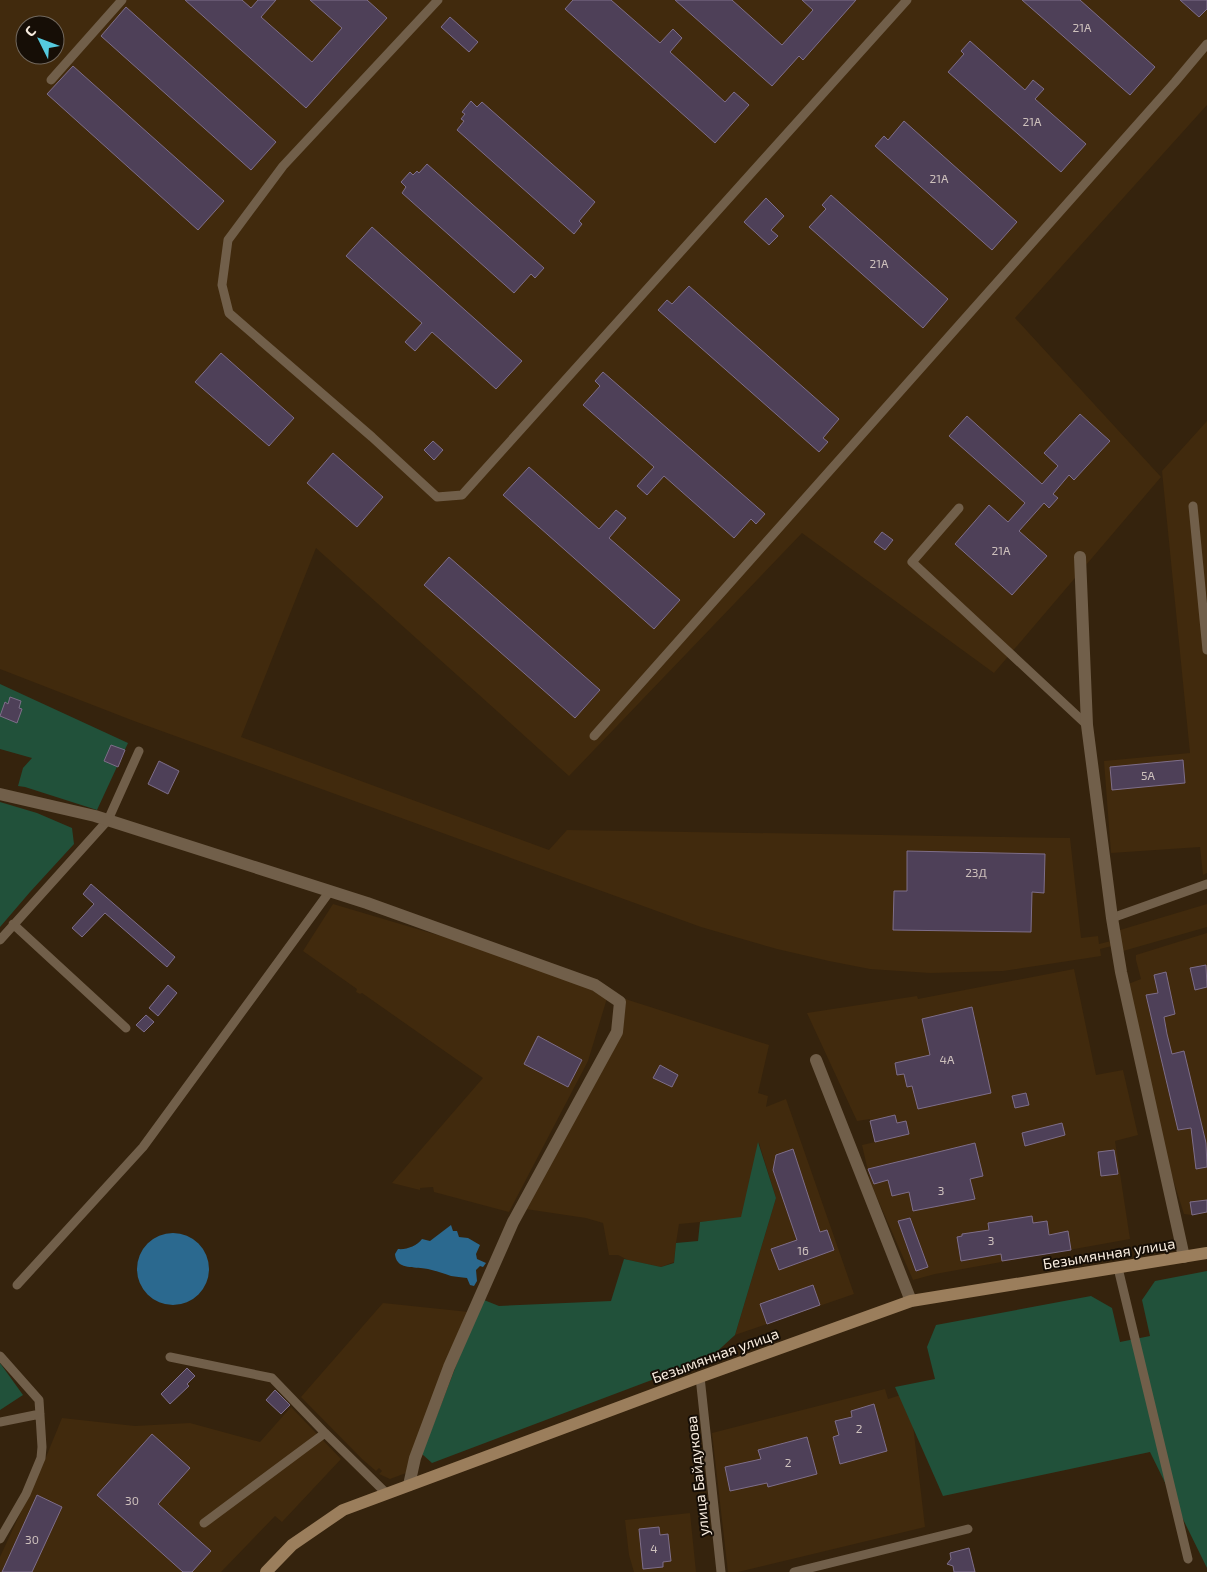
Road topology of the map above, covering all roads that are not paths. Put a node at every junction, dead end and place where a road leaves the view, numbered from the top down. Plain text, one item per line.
1 (122, 0) edge
2 (438, 0) edge
3 (907, 0) edge
4 (1207, 44) edge
5 (51, 80) dead end
6 (1193, 506) dead end
7 (959, 508) dead end
8 (1080, 557) dead end
9 (1207, 650) edge
10 (1087, 725) junction
11 (594, 736) dead end
12 (139, 751) dead end
13 (0, 794) edge
14 (108, 820) junction
15 (1207, 884) edge
16 (330, 892) junction
17 (1112, 918) junction
18 (13, 924) junction
19 (0, 940) edge
20 (126, 1028) dead end
21 (816, 1060) dead end
22 (1207, 1253) edge
23 (1184, 1257) junction
24 (1118, 1268) junction
25 (17, 1285) dead end
26 (911, 1301) junction
27 (0, 1356) edge
28 (170, 1358) dead end
29 (700, 1377) junction
30 (40, 1414) junction
31 (0, 1422) edge
32 (325, 1433) junction
33 (409, 1485) junction
34 (386, 1493) junction
35 (204, 1523) dead end
36 (968, 1529) dead end
37 (0, 1539) edge
38 (1188, 1559) dead end
39 (266, 1572) edge
40 (721, 1572) edge
41 (794, 1572) edge

1 - 5 lane
2 - 3 lane
4 - 11 lane
6 - 9 lane
7 - 10 lane
8 - 10 street
10 - 17 street
12 - 14 lane
13 - 14 street
14 - 16 street
14 - 18 lane
15 - 17 lane
16 - 25 lane
16 - 33 street
17 - 23 street
18 - 19 lane
18 - 20 lane
21 - 26 street
22 - 23 main road, Безымянная улица
23 - 24 main road, Безымянная улица
24 - 26 main road, Безымянная улица
24 - 38 lane
26 - 29 main road, Безымянная улица
27 - 30 lane
28 - 32 lane
29 - 33 main road, Безымянная улица
29 - 40 lane, улица Байдукова
30 - 31 lane
30 - 37 lane
32 - 34 lane
32 - 35 lane
33 - 34 main road, Безымянная улица
34 - 39 main road, Безымянная улица
36 - 41 lane

